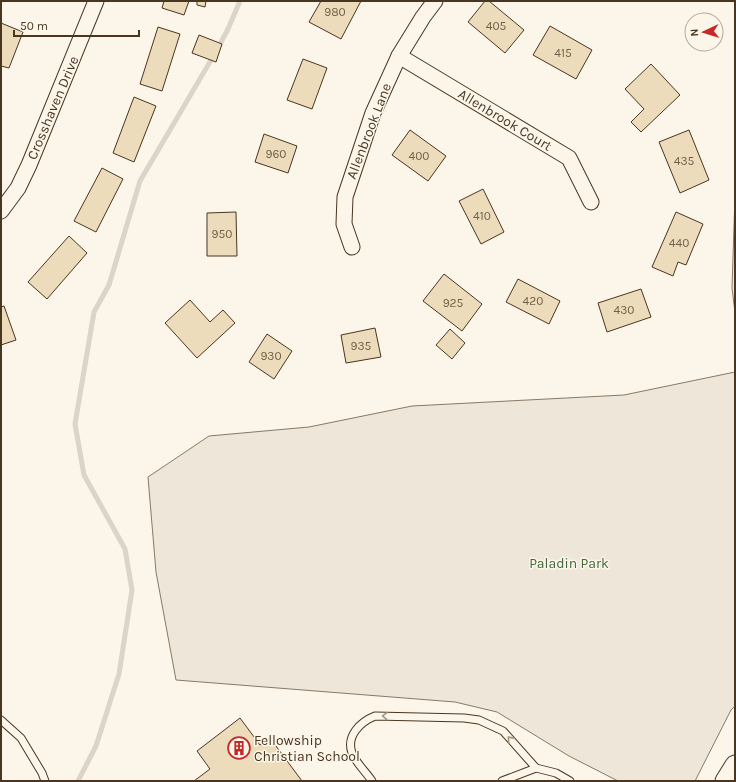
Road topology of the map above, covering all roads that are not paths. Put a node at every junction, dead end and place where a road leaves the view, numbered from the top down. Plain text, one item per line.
1 (96, 1) edge
2 (435, 1) edge
3 (399, 56) junction
4 (591, 202) dead end
5 (1, 211) edge
6 (352, 247) dead end
7 (1, 720) edge
8 (735, 765) edge
9 (536, 768) junction
10 (45, 781) edge
11 (372, 781) edge
12 (502, 781) edge
13 (570, 781) edge
14 (725, 781) edge

1 - 5 street, Crosshaven Drive
2 - 3 street, Allenbrook Lane
3 - 4 street, Allenbrook Court
3 - 6 street, Allenbrook Lane
7 - 10 lane
8 - 14 street
9 -> 11 lane
9 - 12 lane
9 - 13 lane

